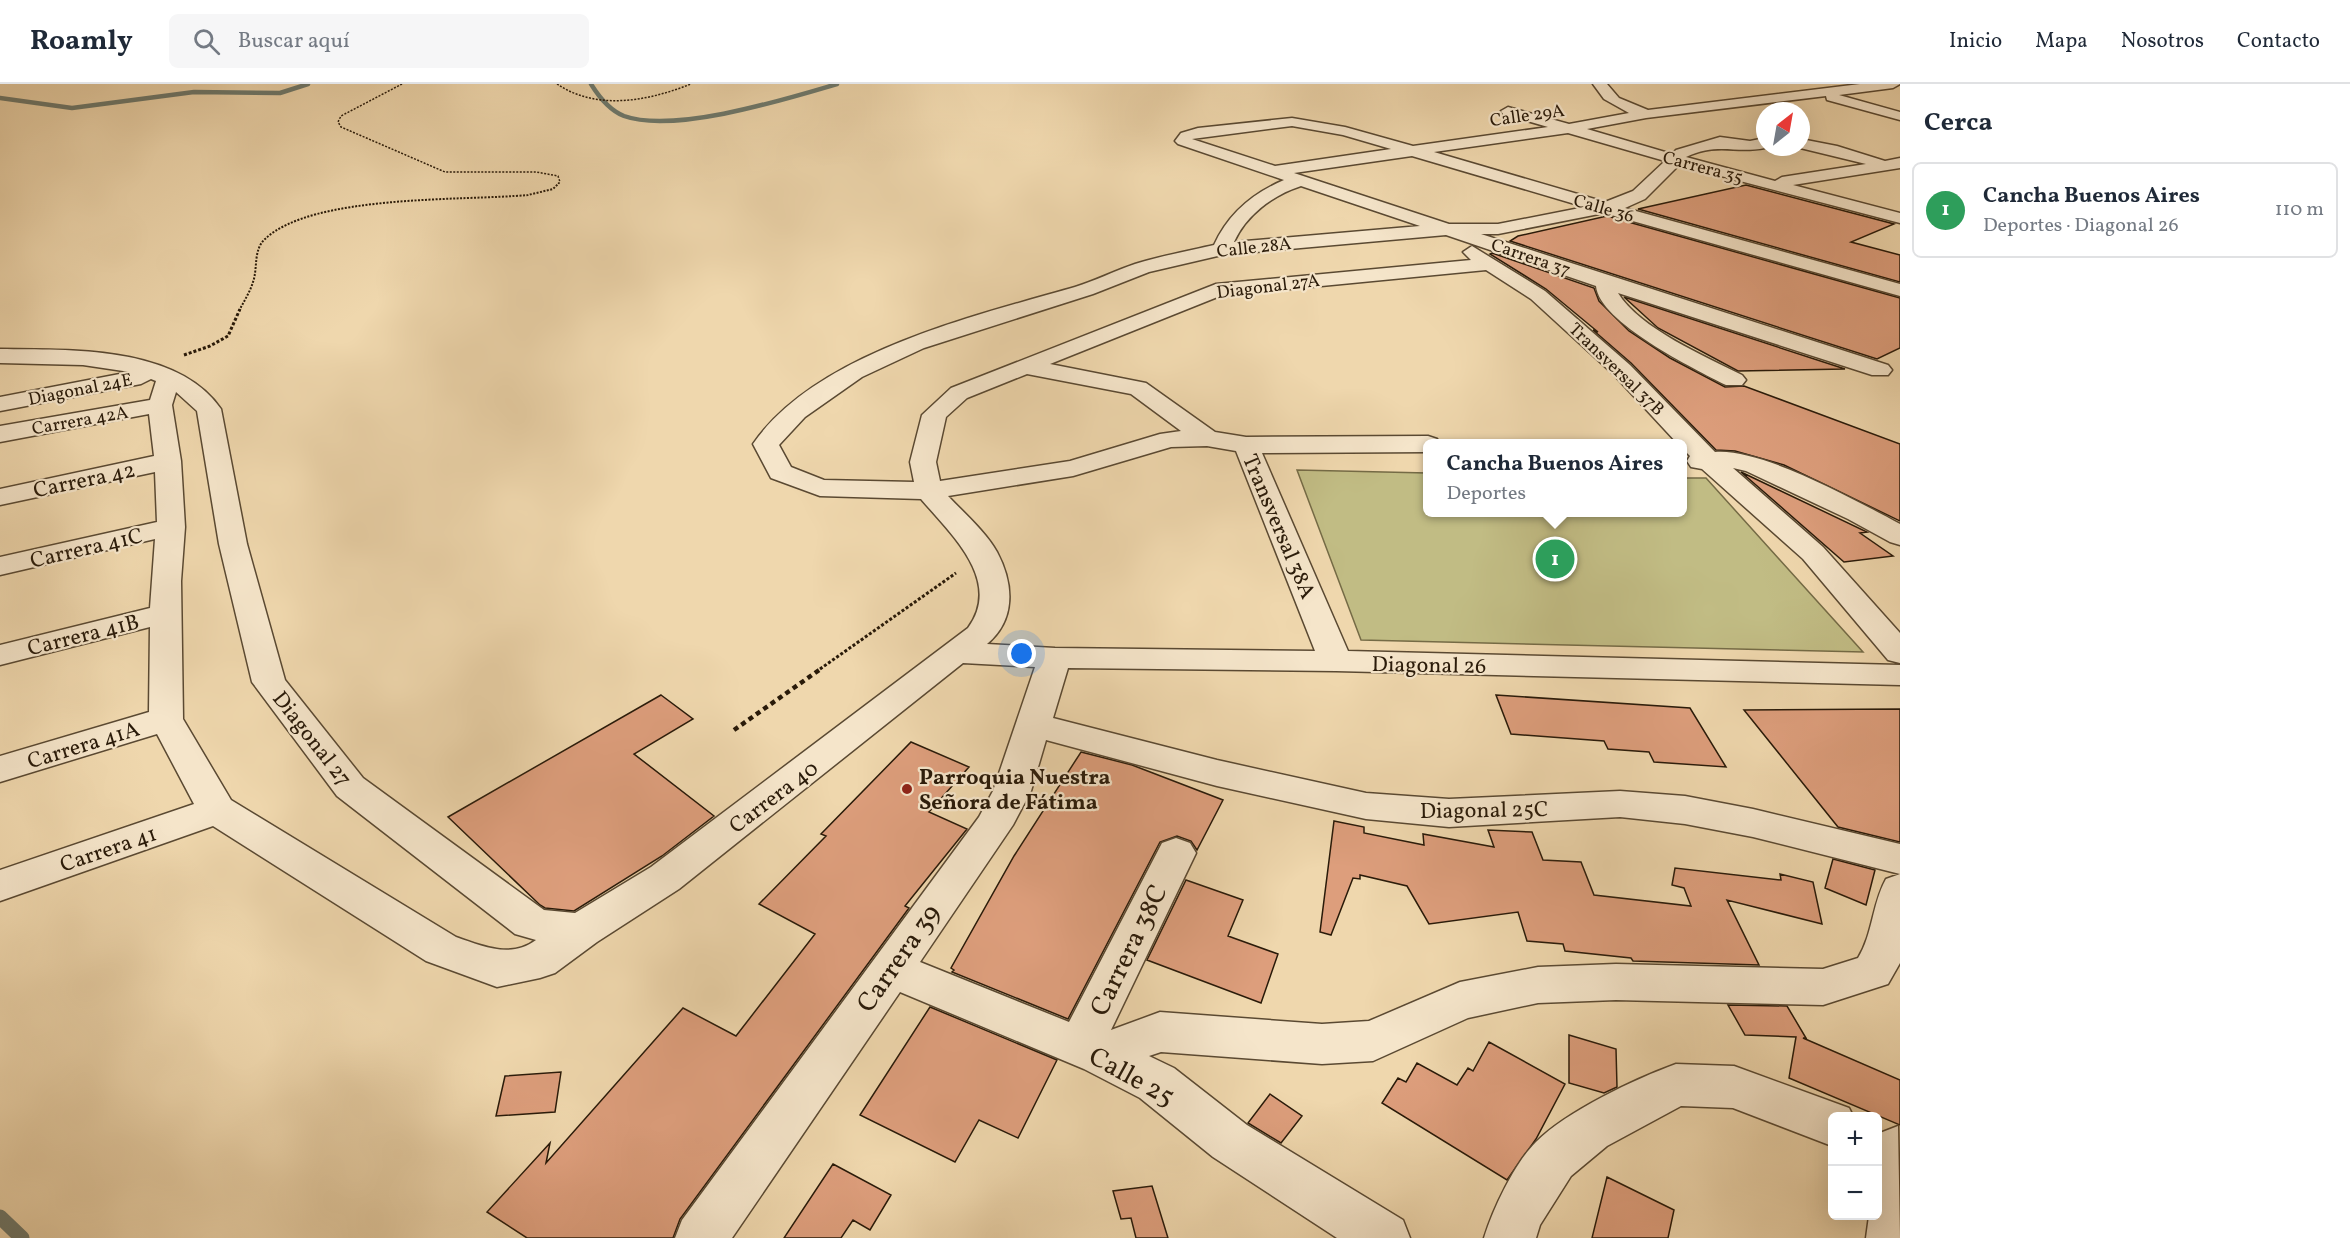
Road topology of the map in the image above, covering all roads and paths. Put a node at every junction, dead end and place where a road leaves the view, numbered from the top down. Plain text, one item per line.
1 (402, 84) edge
2 (557, 84) edge
3 (691, 84) edge
4 (1600, 84) edge
5 (1783, 84) edge
6 (1893, 84) edge
7 (1814, 92) junction
8 (1508, 111) dead end
9 (1646, 114) junction
10 (1900, 116) edge
11 (1680, 124) dead end
12 (1565, 129) junction
13 (1700, 129) dead end
14 (1183, 141) joint
15 (1720, 142) junction
16 (1756, 145) edge
17 (1810, 146) edge
18 (1411, 151) junction
19 (1675, 159) junction
20 (1895, 165) edge
21 (1273, 172) junction
22 (1301, 180) junction
23 (1772, 185) junction
24 (1604, 208) junction
25 (1900, 218) edge
26 (1452, 229) junction
27 (1222, 249) junction
28 (1488, 264) junction
29 (1608, 284) junction
30 (1900, 290) edge
31 (0, 356) edge
32 (1027, 367) junction
33 (1880, 370) dead end
34 (1734, 380) dead end
35 (159, 381) junction
36 (0, 404) edge
37 (0, 434) edge
38 (1207, 438) junction
39 (1678, 439) edge
40 (1423, 444) edge
41 (1246, 445) junction
42 (168, 461) junction
43 (1696, 461) edge
44 (929, 491) junction
45 (0, 497) edge
46 (171, 527) junction
47 (1900, 536) edge
48 (983, 553) junction
49 (0, 566) edge
50 (166, 614) junction
51 (958, 653) junction
52 (1900, 653) edge
53 (0, 655) edge
54 (1055, 658) junction
55 (1336, 662) junction
56 (1900, 675) edge
57 (166, 719) junction
58 (1035, 725) junction
59 (734, 730) dead end
60 (0, 769) edge
61 (217, 810) junction
62 (1176, 853) dead end
63 (1900, 859) edge
64 (0, 886) edge
65 (1900, 890) edge
66 (582, 930) junction
67 (890, 969) junction
68 (1090, 1051) junction
69 (1828, 1122) edge
70 (1892, 1146) edge
71 (701, 1238) edge
72 (1384, 1238) edge
73 (1510, 1238) edge
74 (1892, 1238) edge

1 - 35 path
2 - 3 path
4 - 9 street
5 - 7 street
6 - 7 street, Calle 29A
7 - 9 street, Calle 29A
7 - 10 street
8 - 12 street, Carrera 35
9 - 11 street
9 - 12 street, Calle 29A
12 - 18 street, Calle 29A
12 - 19 street, Carrera 35
13 - 15 street
14 - 18 street, Calle 36
14 - 21 street, Carrera 37
15 - 16 street, Calle 28A
15 - 19 street, Calle 28A
17 - 20 street
18 - 21 street, Calle 29A
18 - 24 street, Calle 36
19 - 23 street, Carrera 35
19 - 24 street, Calle 28A
20 - 23 street
21 - 22 street, Carrera 37
22 - 26 street, Carrera 37
22 - 27 street
23 - 25 street, Carrera 35
24 - 26 street, Calle 28A
24 - 30 street, Calle 36
26 - 27 street, Calle 28A
26 - 28 street, Transversal 37B
26 - 29 street, Carrera 37
27 - 44 street, Calle 28A
28 - 32 street, Diagonal 27A
28 - 39 street, Transversal 37B
29 - 33 street, Carrera 37
29 - 34 street
31 - 35 street
32 - 38 street, Transversal 38A
32 - 44 street
35 - 36 street, Diagonal 24E
35 - 37 street, Carrera 42A
35 - 42 street
35 - 66 street, Diagonal 27
38 - 41 street, Transversal 38A
38 - 44 street
40 - 41 street
41 - 55 street, Transversal 38A
42 - 45 street, Carrera 42
42 - 46 street
43 - 47 street
43 - 52 street, Transversal 37B
44 - 48 street
46 - 49 street, Carrera 41C
46 - 50 street
48 - 51 street, Carrera 40
48 - 59 path
50 - 53 street, Carrera 41B
50 - 57 street
51 - 54 street, Diagonal 26
51 - 66 street, Carrera 40
54 - 55 street, Diagonal 26
54 - 58 street, Carrera 39
55 - 56 street, Diagonal 26
57 - 60 street, Carrera 41A
57 - 61 street
58 - 63 street, Diagonal 25C
58 - 67 street, Carrera 39
61 - 64 street, Carrera 41
61 - 66 street, Carrera 40
62 - 68 street, Carrera 38C
65 - 68 street
67 - 68 street, Calle 25
67 - 71 street, Carrera 39
68 - 72 street, Calle 25
69 - 73 street
70 - 74 street

